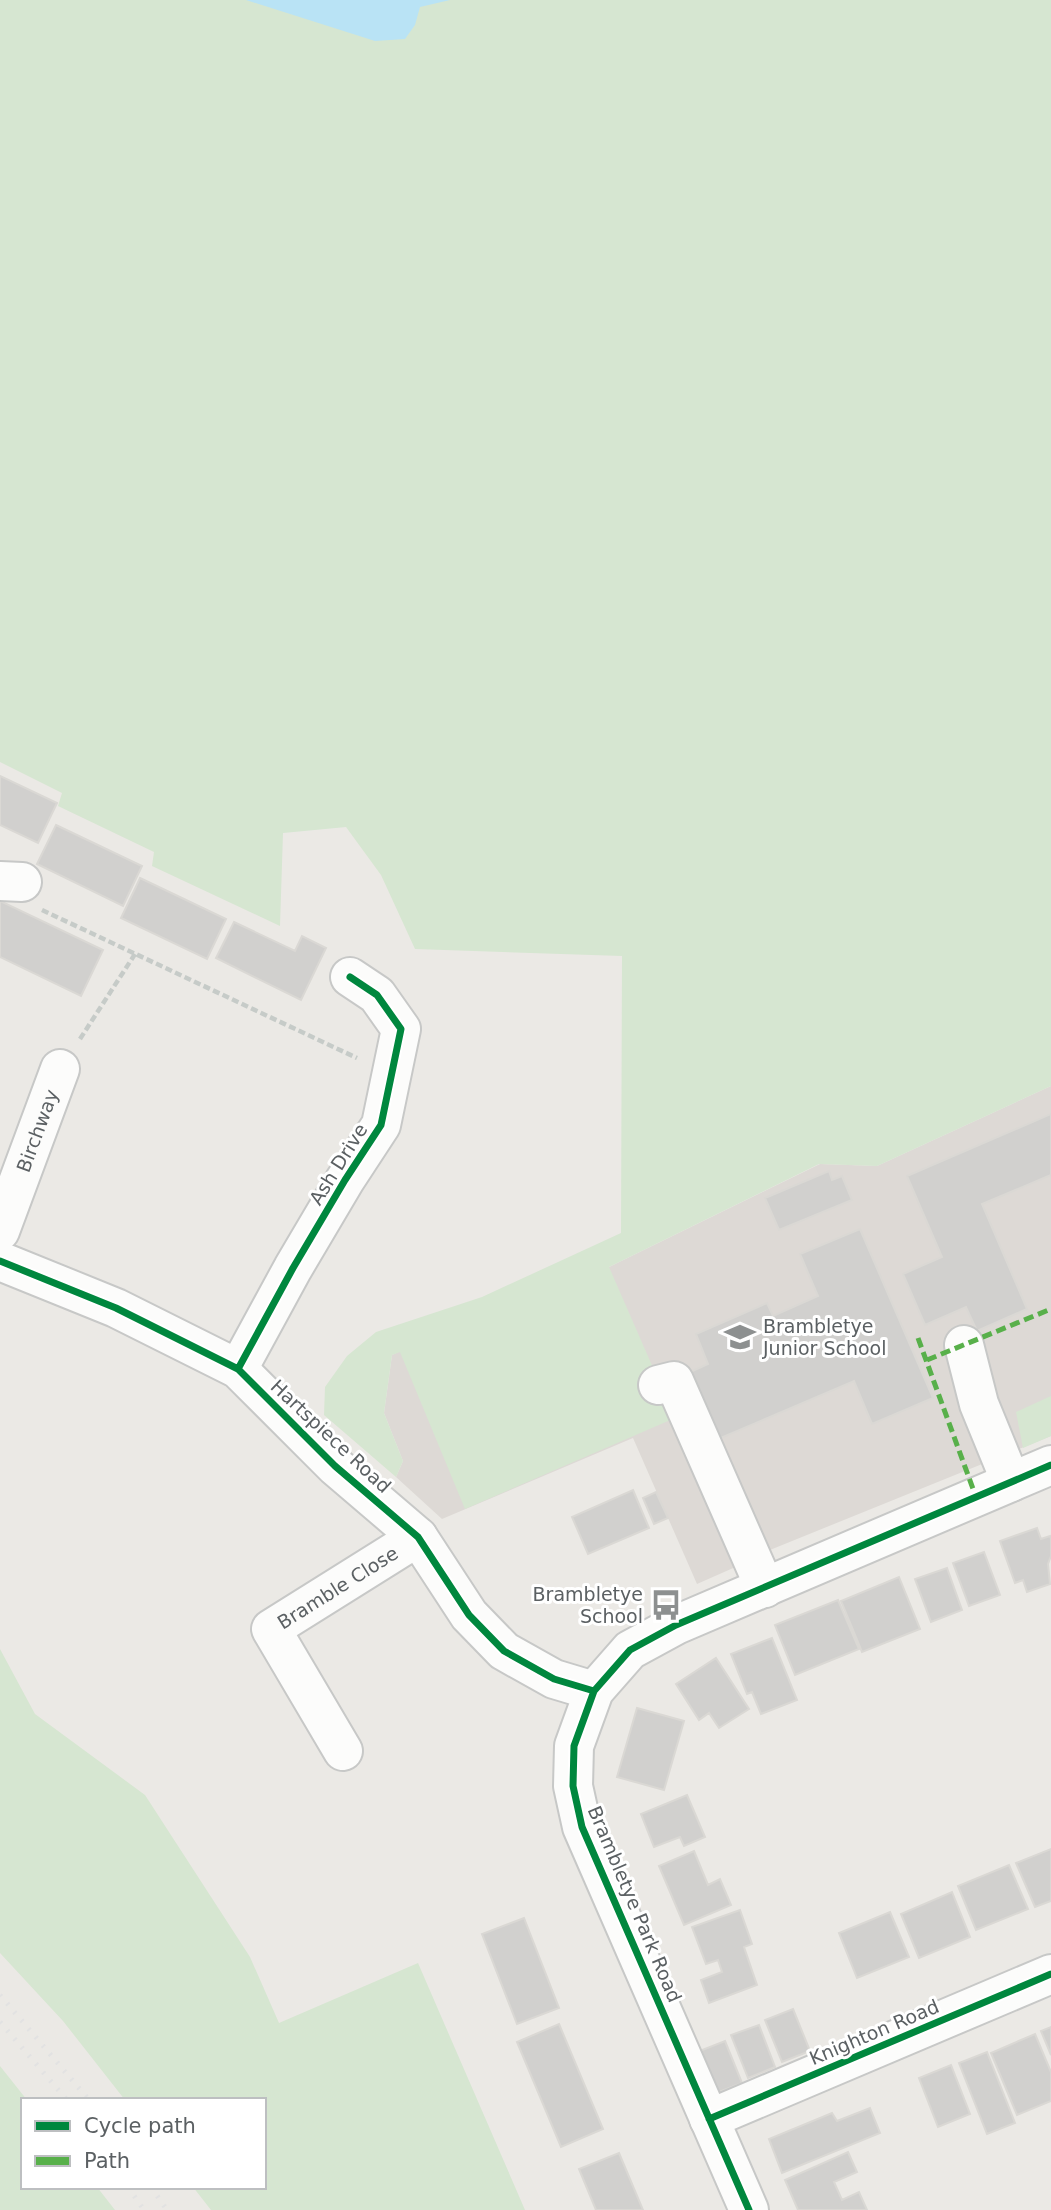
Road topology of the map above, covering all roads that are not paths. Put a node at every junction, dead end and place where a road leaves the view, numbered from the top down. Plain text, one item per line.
1 (351, 977) dead end
2 (60, 1069) road end
3 (0, 1231) edge
4 (0, 1261) edge
5 (964, 1345) dead end
6 (238, 1369) junction
7 (658, 1385) dead end
8 (1051, 1465) edge
9 (1011, 1482) junction
10 (418, 1537) junction
11 (765, 1588) junction
12 (594, 1691) junction
13 (343, 1751) dead end
14 (1051, 1974) edge
15 (709, 2119) junction
16 (749, 2210) edge

1 - 6 street, Ash Drive
2 - 3 street, Birchway
4 - 6 street, Hartspiece Road
5 - 9 street
6 - 10 street, Hartspiece Road
7 - 11 street
8 - 9 street, Brambletye Park Road
9 - 11 street, Brambletye Park Road
10 - 12 street, Hartspiece Road
10 - 13 street, Bramble Close
11 - 12 street, Brambletye Park Road
12 - 15 street, Brambletye Park Road
14 - 15 street, Knighton Road
15 - 16 street, Brambletye Park Road

